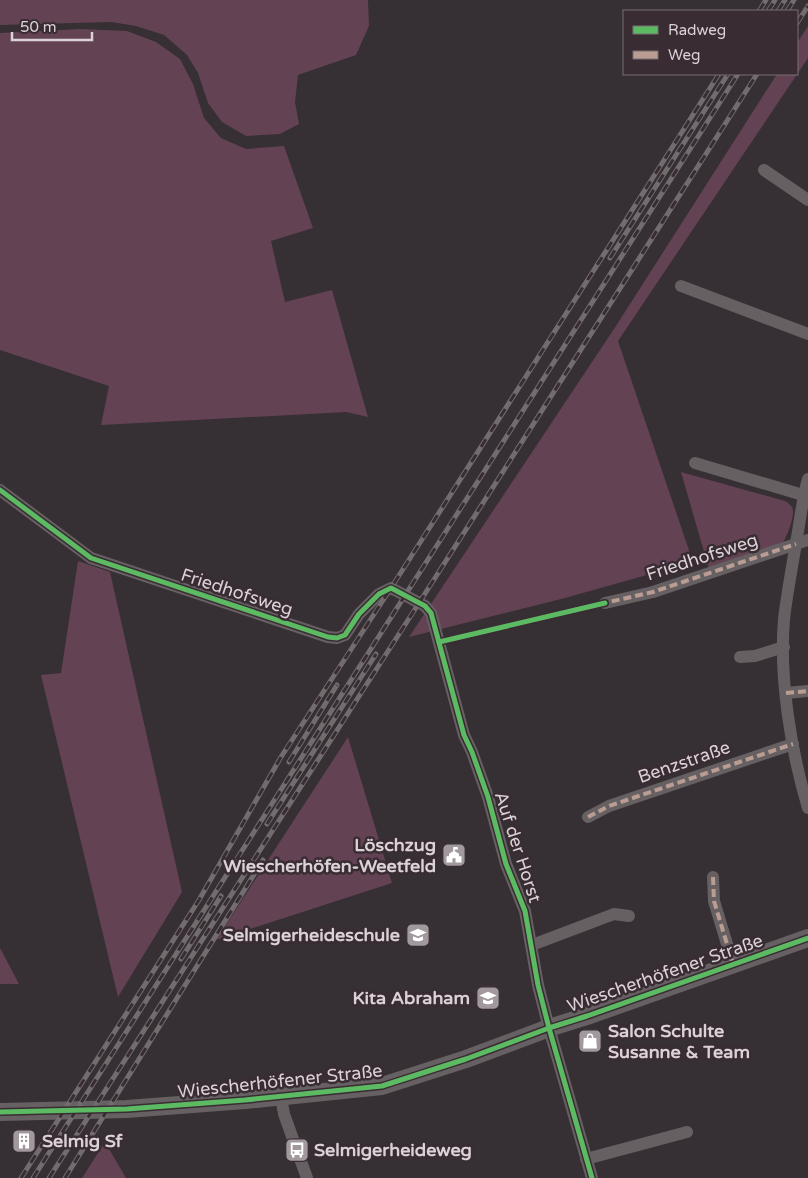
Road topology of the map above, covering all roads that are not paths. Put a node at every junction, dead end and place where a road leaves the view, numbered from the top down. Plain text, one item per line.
1 (764, 170) dead end
2 (808, 200) edge
3 (681, 286) dead end
4 (808, 334) edge
5 (695, 463) dead end
6 (808, 480) edge
7 (0, 490) edge
8 (803, 495) junction
9 (802, 542) edge
10 (605, 603) dead end
11 (439, 642) joint
12 (784, 647) junction
13 (740, 657) dead end
14 (808, 691) edge
15 (786, 693) junction
16 (793, 744) junction
17 (808, 808) edge
18 (588, 817) dead end
19 (713, 877) dead end
20 (629, 916) dead end
21 (808, 938) edge
22 (532, 945) junction
23 (733, 964) junction
24 (549, 1028) junction
25 (281, 1096) junction
26 (0, 1112) edge
27 (687, 1132) dead end
28 (586, 1159) junction
29 (307, 1178) edge
30 (592, 1178) edge

1 - 2 street
3 - 4 street
5 - 8 street
6 - 8 street
7 - 11 street, Friedhofsweg
8 - 9 street
9 - 10 street, Friedhofsweg
9 - 12 street
11 - 22 street, Auf der Horst
12 - 13 street
12 - 15 street
14 - 15 street
15 - 16 street
16 - 17 street
16 - 18 street, Benzstraße
19 - 23 street
20 - 22 street
21 - 23 street, Wiescherhöfener Straße
22 - 24 street, Auf der Horst
23 - 24 street, Wiescherhöfener Straße
24 - 25 street, Wiescherhöfener Straße
24 - 28 street, Auf der Horst
25 - 26 street, Wiescherhöfener Straße
25 - 29 street
27 - 28 street
28 - 30 street, Auf der Horst

